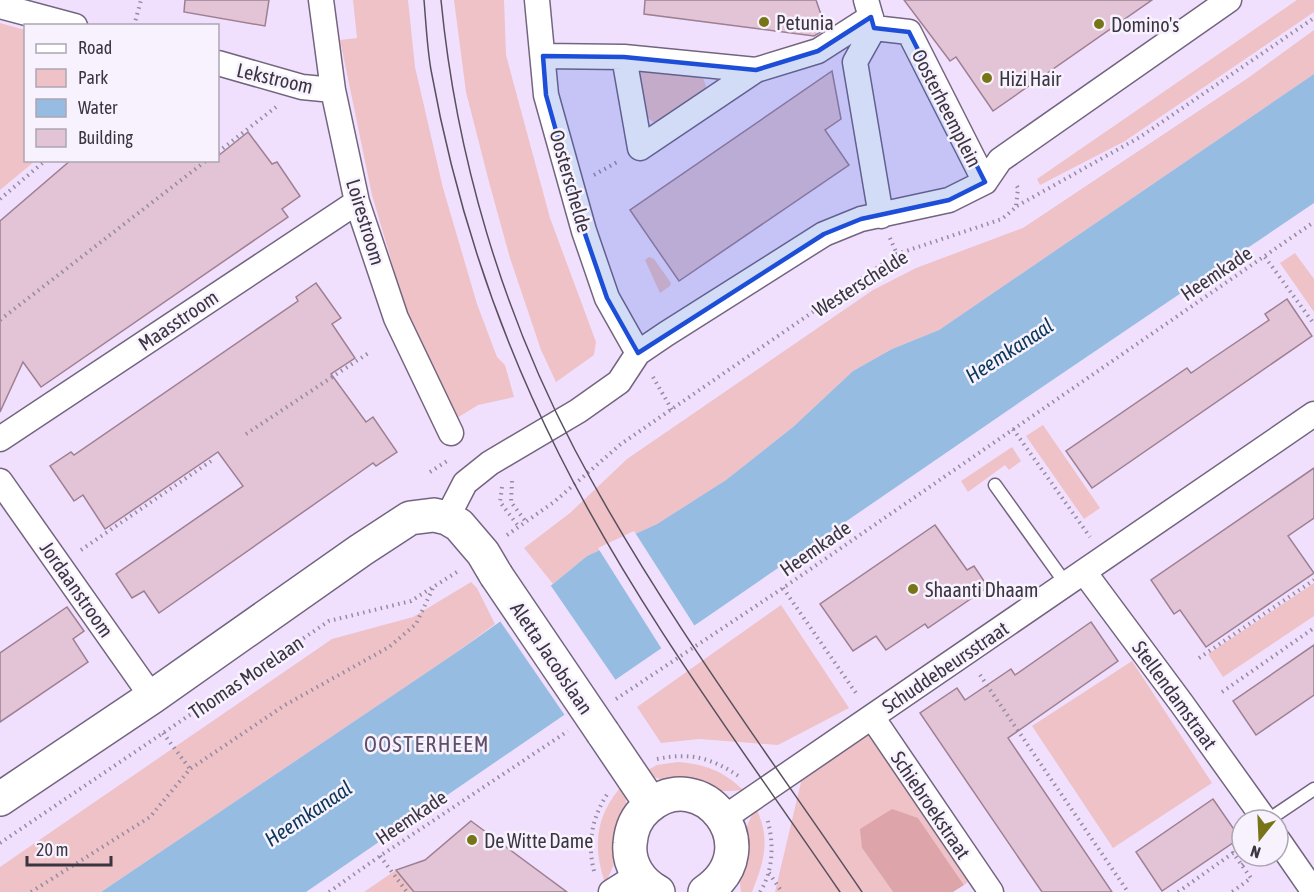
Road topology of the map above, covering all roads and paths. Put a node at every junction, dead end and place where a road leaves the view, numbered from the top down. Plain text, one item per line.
1 (141, 0) edge
2 (321, 0) edge
3 (537, 0) edge
4 (1229, 0) edge
5 (0, 6) edge
6 (870, 15) edge
7 (1314, 18) edge
8 (68, 24) edge
9 (135, 24) edge
10 (543, 56) junction
11 (624, 57) junction
12 (219, 63) edge
13 (756, 70) junction
14 (302, 87) junction
15 (333, 90) junction
16 (640, 148) junction
17 (219, 151) edge
18 (1000, 160) junction
19 (44, 162) edge
20 (204, 162) edge
21 (985, 182) junction
22 (572, 189) junction
23 (0, 199) edge
24 (357, 202) junction
25 (1016, 207) junction
26 (881, 216) junction
27 (1314, 222) edge
28 (1265, 257) junction
29 (0, 320) edge
30 (1314, 324) edge
31 (370, 352) dead end
32 (638, 353) junction
33 (672, 410) junction
34 (1314, 414) edge
35 (1013, 429) junction
36 (450, 433) dead end
37 (246, 434) dead end
38 (0, 439) edge
39 (214, 459) dead end
40 (0, 481) edge
41 (995, 485) dead end
42 (447, 518) junction
43 (494, 556) junction
44 (1105, 558) junction
45 (60, 565) junction
46 (1075, 578) junction
47 (1314, 580) edge
48 (433, 587) junction
49 (783, 588) junction
50 (1314, 628) edge
51 (965, 653) junction
52 (1199, 658) dead end
53 (1221, 692) dead end
54 (152, 697) junction
55 (616, 699) dead end
56 (872, 717) junction
57 (590, 729) junction
58 (163, 733) junction
59 (190, 769) junction
60 (1314, 789) edge
61 (0, 800) edge
62 (651, 804) junction
63 (1257, 808) edge
64 (1285, 808) edge
65 (724, 818) junction
66 (0, 843) edge
67 (1230, 855) edge
68 (380, 856) junction
69 (1290, 857) edge
70 (1244, 868) edge
71 (769, 873) dead end
72 (648, 884) edge
73 (719, 888) edge
74 (31, 892) edge
75 (329, 892) edge
76 (407, 892) edge
77 (611, 892) edge
78 (782, 892) edge
79 (991, 892) edge
80 (1128, 892) edge
81 (1178, 892) edge
82 (1232, 892) edge
83 (1314, 892) edge

1 - 9 path
2 - 15 street, Loirestroom
3 - 10 street, Oosterschelde
4 - 18 street
5 - 8 street
6 - 13 street
6 - 21 street, Oosterheemplein
6 - 26 street
7 - 25 path, Westerschelde
10 - 11 street
10 - 22 street, Oosterschelde
11 - 13 street
11 - 16 street
12 - 14 street, Lekstroom
13 - 16 street
14 - 15 street, Lekstroom
14 - 17 path
15 - 24 street, Loirestroom
16 - 22 path
18 - 21 street
18 - 25 path
19 - 23 path
20 - 29 path
21 - 26 street
22 - 32 street, Oosterschelde
24 - 36 street, Loirestroom
24 - 38 street, Maasstroom
25 - 33 path, Westerschelde
26 - 32 street
27 - 28 path, Heemkade
28 - 30 path
28 - 35 path, Heemkade
31 - 37 path
32 - 33 path
32 - 42 street
33 - 43 path, Thomas Morelaan
34 - 44 street, Schuddebeursstraat
35 - 44 path
35 - 49 path, Heemkade
39 - 45 path
40 - 45 street, Jordaanstroom
41 - 46 lane
42 - 43 street, Aletta Jacobslaan
42 - 54 street, Thomas Morelaan
43 - 48 path, Thomas Morelaan
43 - 57 street, Aletta Jacobslaan, bridge
44 - 46 street, Schuddebeursstraat
45 - 54 street, Jordaanstroom
46 - 51 street, Schuddebeursstraat
46 - 63 street, Stellendamstraat
47 - 52 path, Stellendamstraat
48 - 58 path, Thomas Morelaan
48 - 59 path
49 - 55 path, Heemkade
49 - 56 path
50 - 53 path, Stellendamstraat
51 - 56 street, Schuddebeursstraat
51 - 80 path
54 - 61 street, Thomas Morelaan
56 - 65 street, Schuddebeursstraat
56 - 79 street, Schiebroekstraat
57 - 62 street, Aletta Jacobslaan
57 - 68 path, Heemkade
58 - 59 path
58 - 66 path, Thomas Morelaan
59 - 74 path
60 - 64 lane
62 - 65 street
62 - 72 street
65 - 73 street
67 - 81 path
68 - 75 path, Heemkade
68 - 76 path
69 - 83 street
70 - 82 path
71 - 78 path
72 - 77 street

